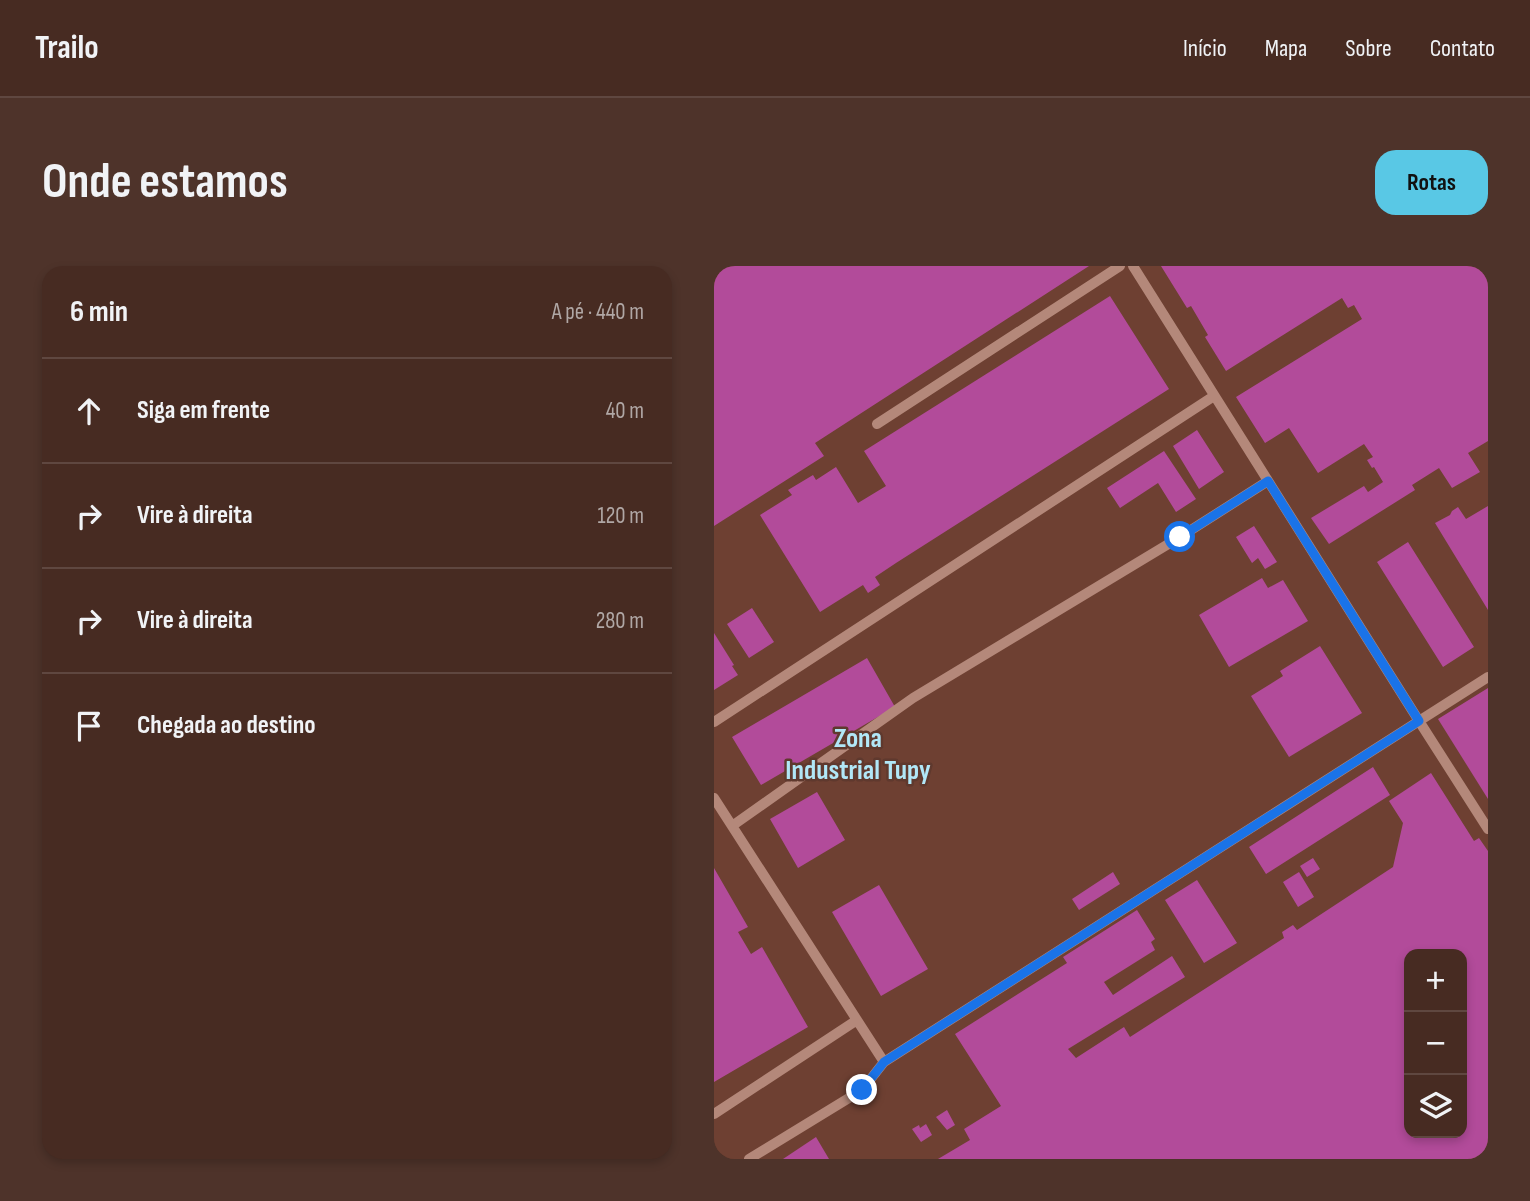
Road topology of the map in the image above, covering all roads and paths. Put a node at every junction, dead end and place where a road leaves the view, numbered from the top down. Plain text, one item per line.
1 (1120, 266) edge
2 (1133, 266) edge
3 (1214, 396) junction
4 (877, 424) dead end
5 (1268, 481) junction
6 (1488, 677) edge
7 (1419, 721) junction
8 (714, 722) edge
9 (714, 798) edge
10 (732, 826) junction
11 (1488, 829) edge
12 (857, 1020) junction
13 (884, 1062) junction
14 (714, 1114) edge
15 (749, 1159) edge

1 - 4 lane
2 - 3 lane
3 - 5 lane
3 - 8 lane
5 - 7 lane
5 - 10 lane
6 - 7 lane
7 - 11 lane
7 - 13 lane
9 - 10 lane
10 - 12 lane
12 - 13 lane
12 - 14 lane
13 - 15 lane

